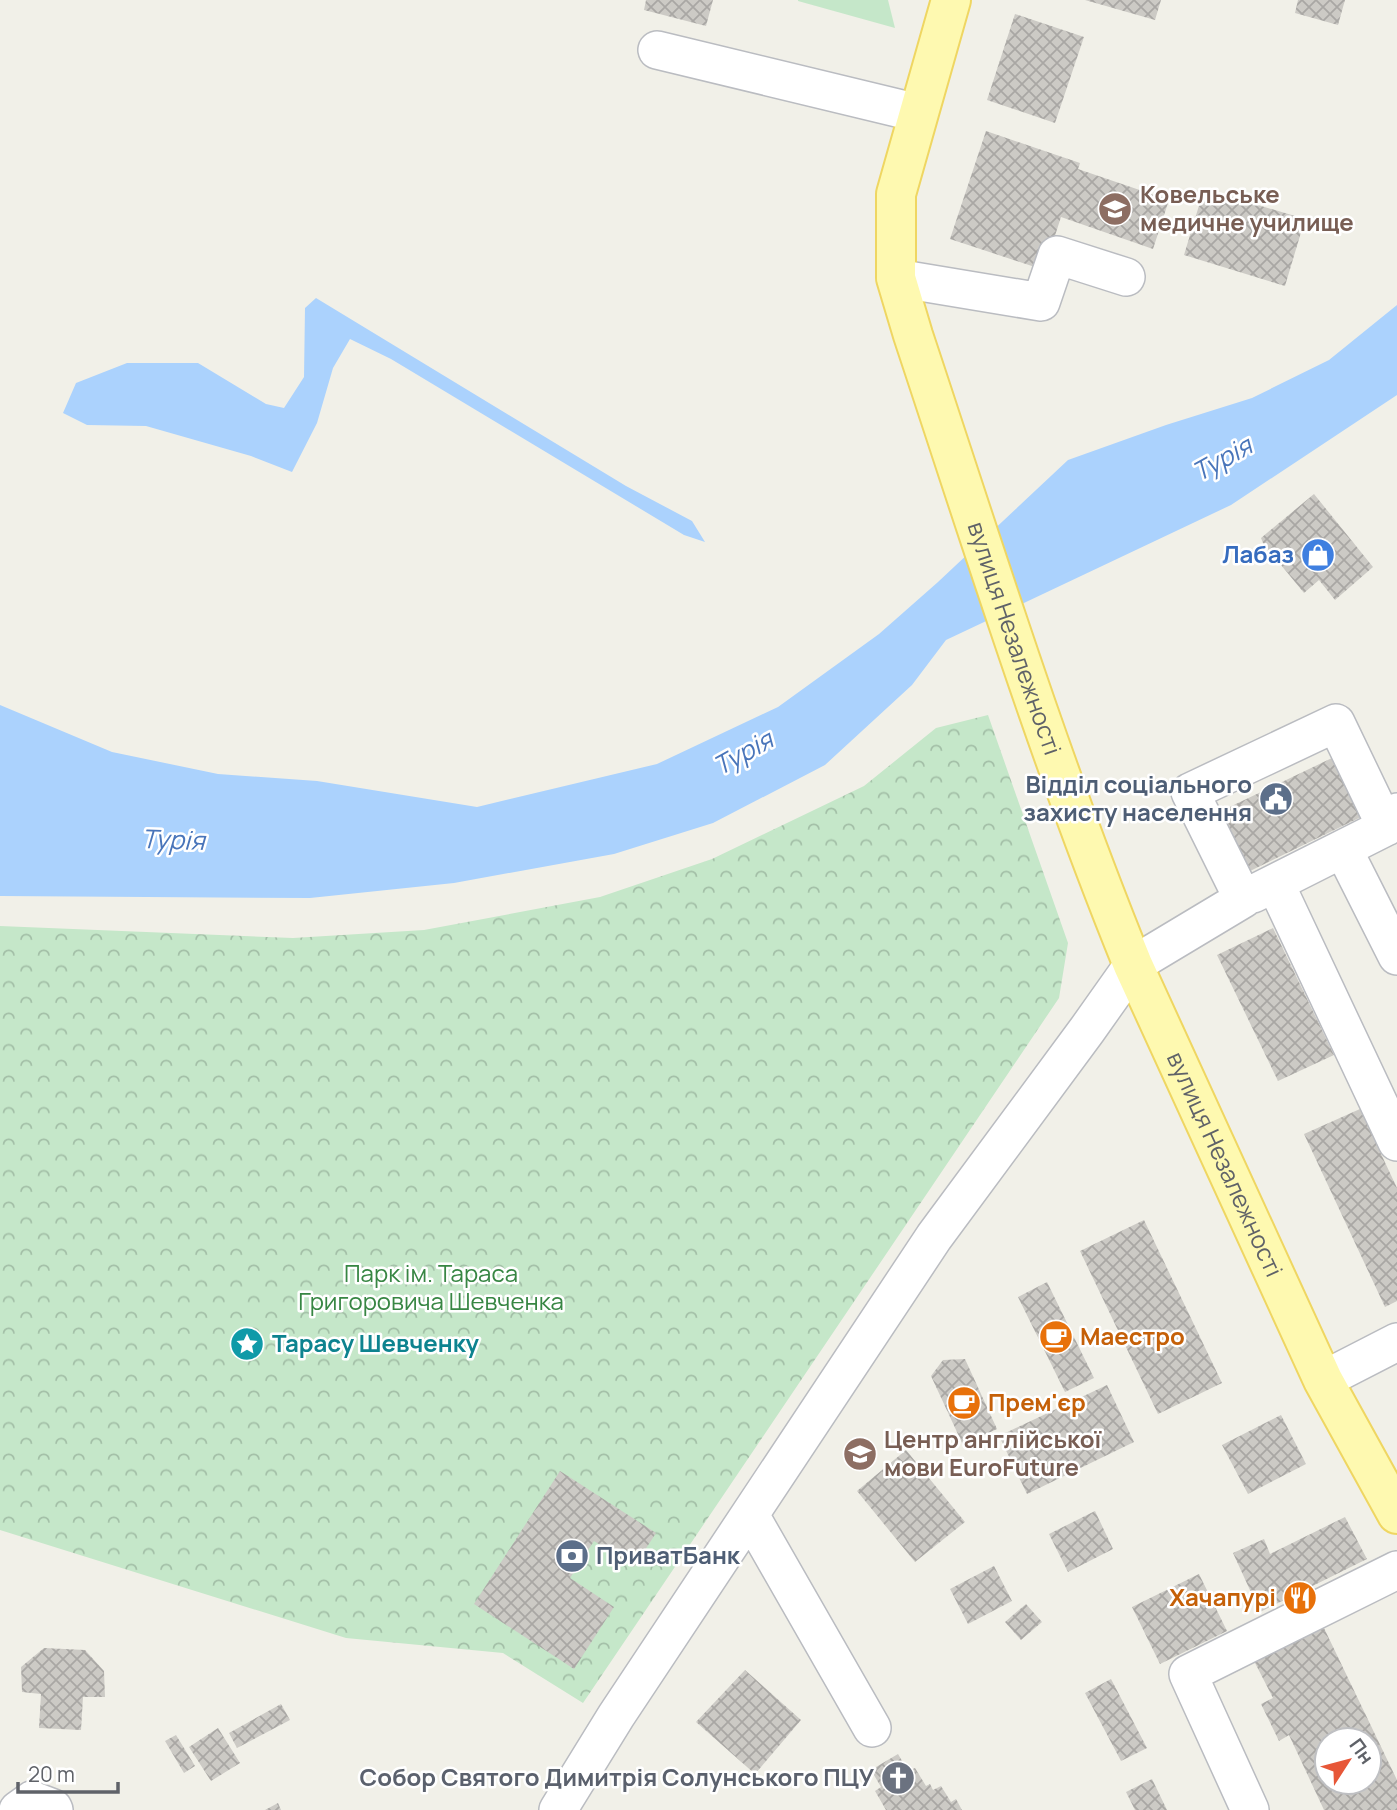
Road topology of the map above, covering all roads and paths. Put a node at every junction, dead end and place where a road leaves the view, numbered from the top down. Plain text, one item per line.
1 (951, 0) edge
2 (657, 50) dead end
3 (918, 113) junction
4 (1126, 277) dead end
5 (896, 278) junction
6 (1392, 820) edge
7 (1343, 849) junction
8 (1275, 883) junction
9 (1243, 899) junction
10 (1397, 956) edge
11 (1133, 965) junction
12 (1397, 1142) edge
13 (1397, 1342) edge
14 (1323, 1380) junction
15 (1397, 1514) edge
16 (750, 1515) junction
17 (1397, 1570) edge
18 (872, 1728) dead end
19 (18, 1810) edge
20 (54, 1810) edge
21 (558, 1810) edge
22 (1250, 1810) edge

1 - 3 main road, вулиця Незалежності
2 - 3 street
3 - 5 main road, вулиця Незалежності
4 - 5 street
5 - 11 main road, вулиця Незалежності
6 - 7 street
6 - 9 street
7 - 8 street
7 - 10 street
8 - 9 street
8 - 12 street
9 - 11 street
11 - 14 main road, вулиця Незалежності
11 - 16 street
13 - 14 street
14 - 15 main road, вулиця Незалежності
16 - 18 street
16 - 21 street
17 - 22 street
19 - 20 street

